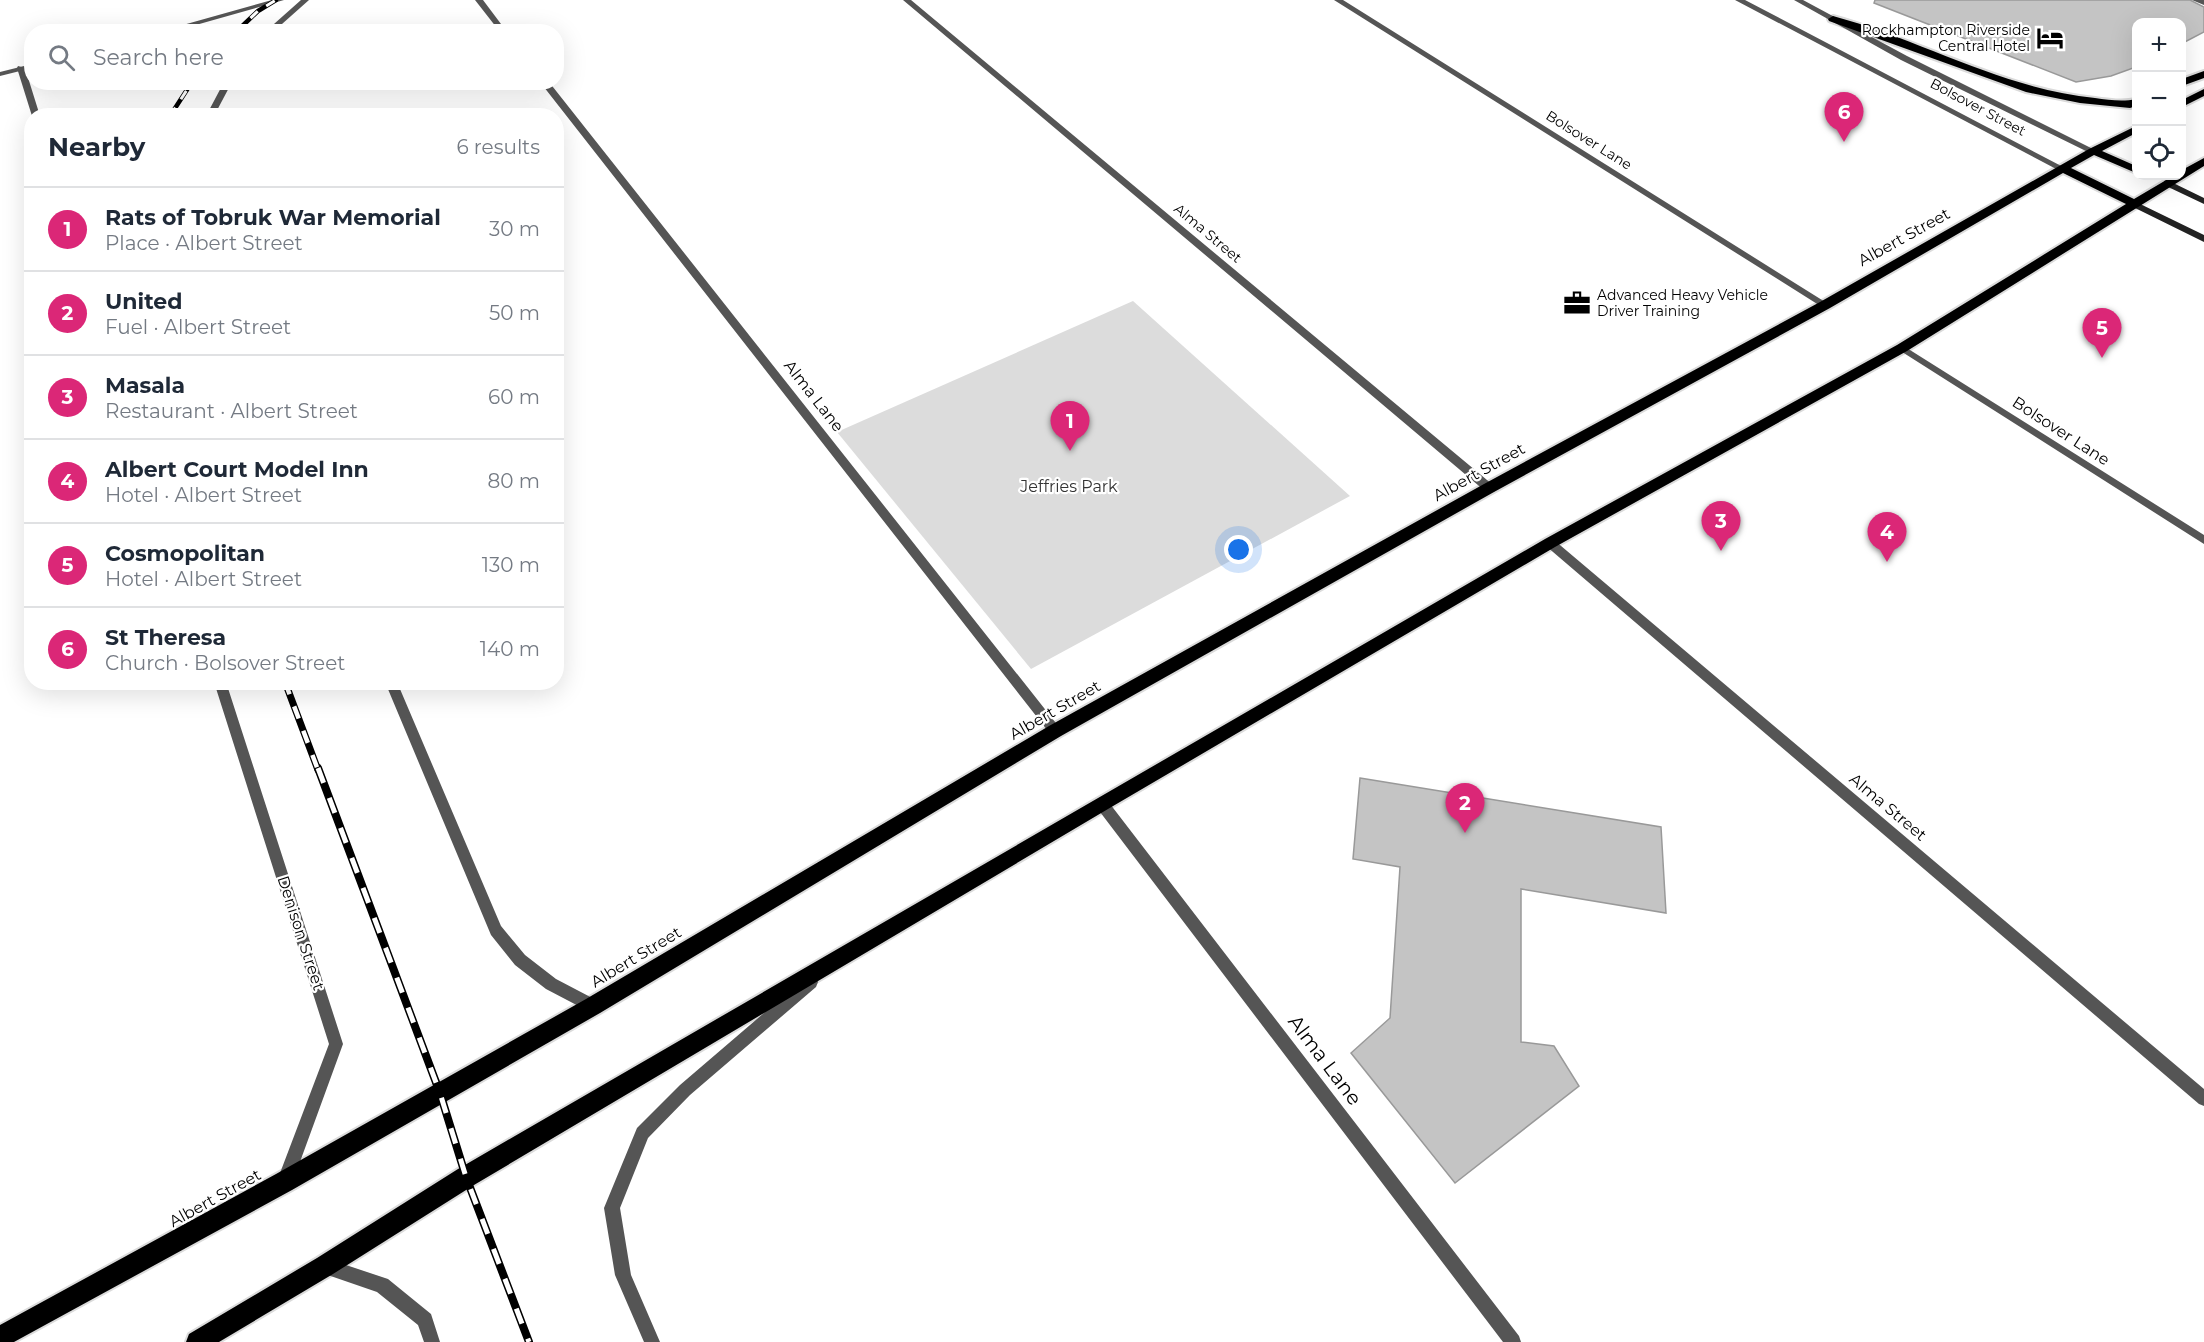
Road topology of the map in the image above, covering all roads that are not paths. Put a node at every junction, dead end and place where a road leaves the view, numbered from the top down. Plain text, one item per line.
1 (280, 0) edge
2 (305, 0) edge
3 (479, 0) edge
4 (907, 0) edge
5 (1338, 0) edge
6 (1739, 0) edge
7 (1798, 0) edge
8 (2196, 0) edge
9 (2204, 3) edge
10 (1833, 19) junction
11 (191, 24) edge
12 (277, 24) edge
13 (498, 24) edge
14 (24, 67) edge
15 (21, 68) junction
16 (0, 74) edge
17 (2204, 74) edge
18 (24, 78) edge
19 (2186, 81) edge
20 (28, 90) edge
21 (224, 90) edge
22 (550, 90) edge
23 (2204, 92) edge
24 (2186, 101) edge
25 (2132, 104) edge
26 (34, 108) edge
27 (214, 108) edge
28 (2132, 131) edge
29 (2093, 151) junction
30 (2204, 161) edge
31 (2132, 168) edge
32 (2063, 169) junction
33 (2186, 172) edge
34 (2159, 180) edge
35 (2172, 180) edge
36 (2167, 183) junction
37 (2204, 201) edge
38 (2134, 204) junction
39 (2204, 239) edge
40 (1825, 305) junction
41 (1902, 348) junction
42 (1489, 488) junction
43 (2204, 540) edge
44 (1550, 543) junction
45 (223, 690) edge
46 (394, 690) edge
47 (1055, 731) junction
48 (1102, 804) junction
49 (841, 956) junction
50 (593, 1006) junction
51 (2204, 1098) edge
52 (284, 1182) junction
53 (325, 1266) junction
54 (0, 1338) edge
55 (197, 1342) edge
56 (432, 1342) edge
57 (652, 1342) edge
58 (1513, 1342) edge

1 - 11 street
2 - 12 street
3 - 13 street
4 - 42 street, Alma Street
5 - 40 street, Bolsover Lane
6 - 32 street, Bolsover Street
7 - 10 street, Bolsover Street
8 - 9 street
10 - 25 highway
10 - 29 street, Bolsover Street
14 - 15 street
15 - 16 street
15 - 18 street
17 - 19 highway
20 - 26 street
21 - 27 street
22 - 47 street, Alma Lane
23 - 24 highway
28 - 29 highway, Albert Street
29 - 31 highway, Bolsover Street
29 - 32 highway, Albert Street
30 - 33 highway
32 - 38 highway, Bolsover Street
32 - 40 highway, Albert Street
34 - 36 highway
35 - 36 highway
36 - 37 main road
36 - 38 highway
38 - 39 main road, Bolsover Street
38 - 41 highway
40 - 42 highway, Albert Street
41 - 43 street, Bolsover Lane
41 - 44 highway
42 - 47 highway, Albert Street
44 - 48 highway
44 - 51 street, Alma Street
45 - 52 street, Denison Street
46 - 50 street
47 - 50 highway, Albert Street
48 - 49 highway
48 - 58 street, Alma Lane
49 - 53 highway
49 - 57 street
50 - 52 highway, Albert Street
52 - 54 highway, Albert Street
53 - 55 highway
53 - 56 street

